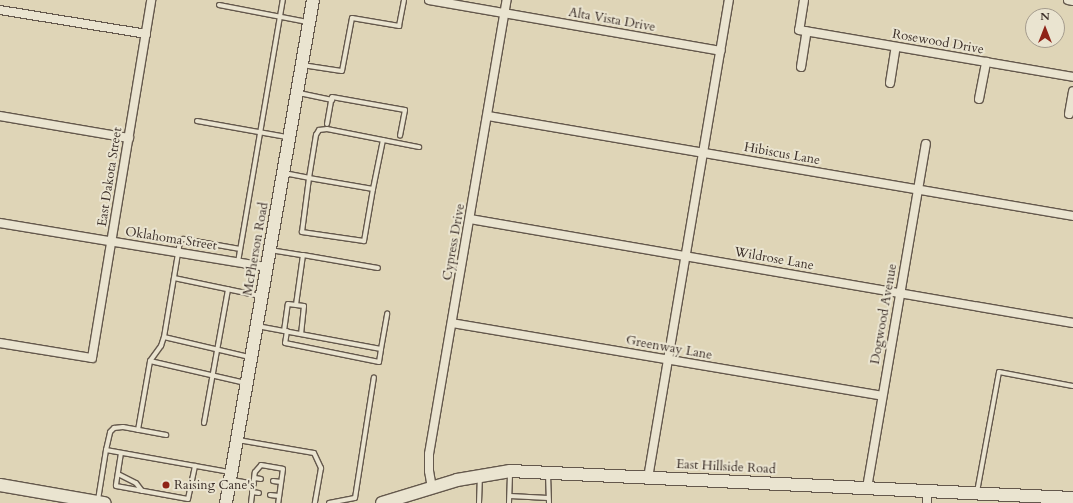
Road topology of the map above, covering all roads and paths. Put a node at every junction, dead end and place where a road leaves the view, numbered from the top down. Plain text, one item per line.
1 (151, 0) edge
2 (283, 0) edge
3 (313, 0) edge
4 (404, 0) edge
5 (429, 0) edge
6 (507, 0) edge
7 (729, 0) edge
8 (804, 0) edge
9 (1068, 0) edge
10 (1073, 1) edge
11 (219, 5) dead end
12 (0, 10) edge
13 (505, 14) junction
14 (280, 16) junction
15 (310, 22) junction
16 (803, 30) junction
17 (146, 34) junction
18 (896, 47) junction
19 (720, 51) junction
20 (986, 62) junction
21 (302, 65) junction
22 (801, 67) dead end
23 (1073, 77) edge
24 (890, 83) dead end
25 (297, 92) junction
26 (1073, 92) edge
27 (979, 99) dead end
28 (332, 100) junction
29 (1069, 114) dead end
30 (0, 116) edge
31 (488, 116) junction
32 (196, 121) dead end
33 (328, 124) dead end
34 (260, 132) junction
35 (400, 136) dead end
36 (129, 138) junction
37 (290, 138) junction
38 (382, 140) junction
39 (926, 144) dead end
40 (419, 146) dead end
41 (703, 153) junction
42 (283, 173) junction
43 (309, 178) junction
44 (373, 189) junction
45 (918, 190) junction
46 (1073, 216) edge
47 (470, 219) junction
48 (0, 223) edge
49 (112, 241) junction
50 (240, 248) junction
51 (270, 250) junction
52 (179, 252) junction
53 (303, 255) junction
54 (686, 256) junction
55 (238, 262) junction
56 (267, 267) junction
57 (378, 268) dead end
58 (174, 278) junction
59 (228, 289) junction
60 (900, 293) junction
61 (262, 296) junction
62 (296, 305) junction
63 (387, 314) dead end
64 (452, 323) junction
65 (1073, 323) edge
66 (257, 326) junction
67 (286, 331) junction
68 (301, 334) junction
69 (164, 336) junction
70 (0, 342) edge
71 (381, 349) junction
72 (217, 350) junction
73 (251, 357) junction
74 (668, 360) junction
75 (150, 361) junction
76 (212, 375) junction
77 (374, 377) dead end
78 (247, 383) junction
79 (1073, 386) edge
80 (882, 396) junction
81 (204, 423) dead end
82 (138, 430) junction
83 (166, 434) dead end
84 (237, 440) junction
85 (106, 450) junction
86 (121, 453) junction
87 (194, 466) junction
88 (510, 471) junction
89 (548, 473) junction
90 (118, 474) junction
91 (481, 474) junction
92 (231, 476) junction
93 (255, 478) junction
94 (648, 478) junction
95 (261, 479) dead end
96 (272, 481) dead end
97 (281, 482) junction
98 (254, 484) junction
99 (0, 485) edge
100 (432, 488) junction
101 (867, 488) junction
102 (142, 491) junction
103 (252, 492) junction
104 (977, 492) junction
105 (259, 493) dead end
106 (270, 495) dead end
107 (279, 496) junction
108 (510, 496) junction
109 (927, 497) edge
110 (1073, 498) edge
111 (409, 499) edge
112 (549, 500) edge
113 (354, 501) edge
114 (101, 502) edge
115 (226, 503) edge
116 (251, 503) edge
117 (278, 503) edge
118 (315, 503) edge
119 (329, 503) edge
120 (382, 503) edge
121 (479, 503) edge
122 (509, 503) edge

1 - 17 street, East Dakota Street
2 - 14 lane
3 - 15 street, McPherson Road
4 - 21 lane
5 - 13 street, Alta Vista Drive
6 - 13 street, Cypress Drive
7 - 19 street
8 - 16 street
9 - 10 street
11 - 14 lane
12 - 17 street
13 - 19 street, Alta Vista Drive
13 - 31 street, Cypress Drive
14 - 15 lane
14 - 34 lane
15 - 21 street, McPherson Road
16 - 18 street, Rosewood Drive
16 - 22 street
17 - 36 street, East Dakota Street
18 - 20 street, Rosewood Drive
18 - 24 street
19 - 41 street
20 - 23 street, Rosewood Drive
20 - 27 street
21 - 25 street, McPherson Road
25 - 28 lane
25 - 37 street, McPherson Road
26 - 29 street
28 - 33 lane
28 - 35 lane
30 - 36 street
31 - 41 street, Hibiscus Lane
31 - 47 street, Cypress Drive
32 - 34 lane
34 - 37 lane
34 - 50 lane
36 - 49 street, East Dakota Street
37 - 42 street, McPherson Road
38 - 40 lane
38 - 43 lane
38 - 44 lane
39 - 45 street, Dogwood Avenue
41 - 45 street, Hibiscus Lane
41 - 54 street
42 - 43 lane
42 - 51 street, McPherson Road
43 - 44 lane
43 - 44 lane
45 - 46 street, Hibiscus Lane
45 - 60 street, Dogwood Avenue
47 - 54 street, Wildrose Lane
47 - 64 street, Cypress Drive
48 - 49 street, Oklahoma Street
49 - 52 street, Oklahoma Street
49 - 70 street, East Dakota Street
50 - 52 lane
50 - 55 lane
51 - 53 lane
51 - 56 street, McPherson Road
52 - 55 street, Oklahoma Street
52 - 58 lane
53 - 57 lane
53 - 62 lane
54 - 60 street, Wildrose Lane
54 - 74 street
55 - 56 street, Oklahoma Street
56 - 61 street, McPherson Road
58 - 59 lane
58 - 69 lane
59 - 61 lane
59 - 72 lane
60 - 65 street, Wildrose Lane
60 - 80 street, Dogwood Avenue
61 - 66 street, McPherson Road
62 - 67 lane
62 - 68 lane
63 - 71 lane
64 - 74 street, Greenway Lane
64 - 100 street, Cypress Drive
66 - 67 lane
66 - 73 street, McPherson Road
67 - 68 lane
67 - 71 lane
68 - 71 lane
69 - 72 lane
69 - 75 lane
72 - 73 lane
72 - 76 lane
73 - 78 street, McPherson Road
74 - 80 street, Greenway Lane
74 - 94 street
75 - 76 lane
75 - 82 lane
76 - 78 lane
76 - 81 lane
77 - 113 lane
78 - 84 street, McPherson Road
79 - 104 lane
80 - 101 street, Dogwood Avenue
82 - 83 lane
82 - 85 lane
84 - 92 street, McPherson Road
84 - 118 lane
85 - 86 lane
85 - 114 lane
86 - 87 lane
86 - 90 lane
87 - 92 lane
87 - 102 lane
88 - 89 street, East Hillside Road
88 - 91 street, East Hillside Road
88 - 108 lane
89 - 94 street, East Hillside Road
89 - 112 lane
90 - 102 lane
90 - 102 lane
91 - 100 street, East Hillside Road
91 - 121 lane
92 - 98 lane
92 - 115 street, McPherson Road
93 - 95 lane
93 - 97 lane
93 - 98 lane
94 - 101 street, East Hillside Road
96 - 97 lane
97 - 107 lane
98 - 103 lane
99 - 114 street
100 - 111 street, East Hillside Road
101 - 109 street, East Hillside Road
103 - 105 lane
103 - 116 lane
104 - 109 street, East Hillside Road
104 - 110 street, East Hillside Road
106 - 107 lane
107 - 117 lane
108 - 112 lane
108 - 122 lane
111 - 120 street, East Hillside Road
113 - 119 lane

